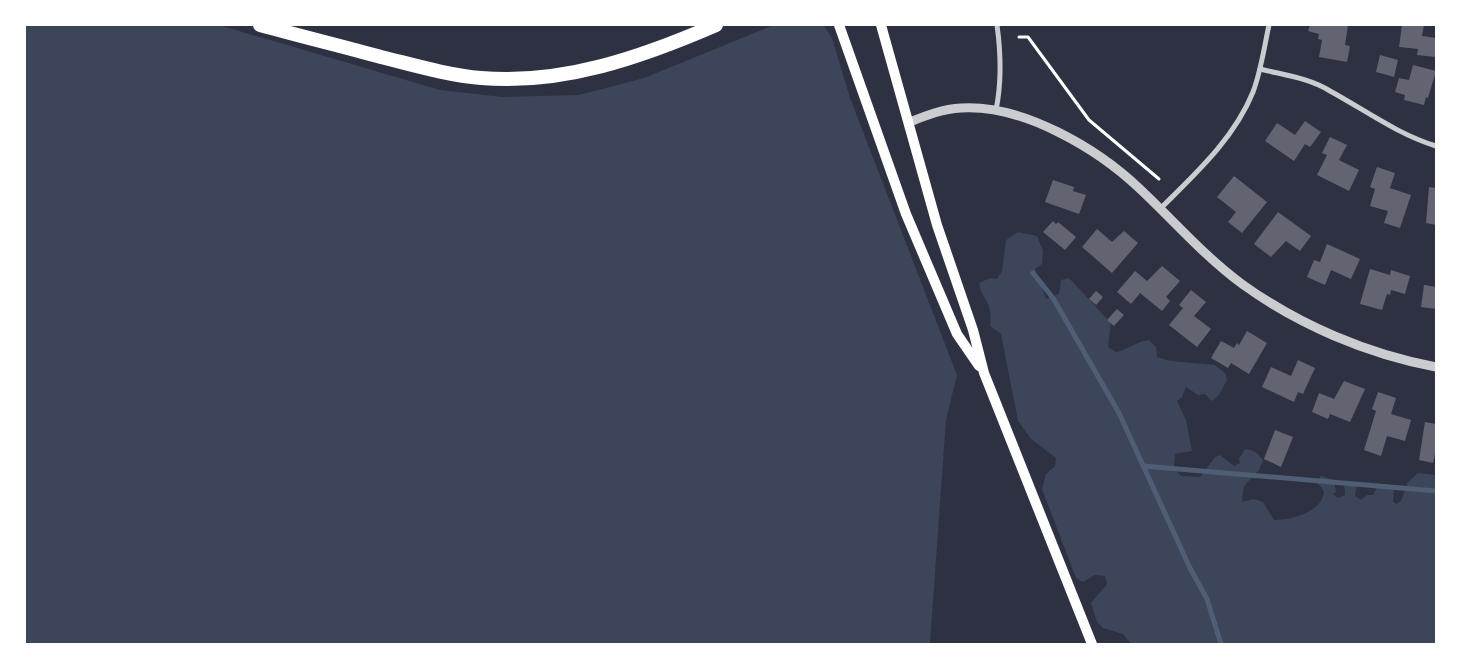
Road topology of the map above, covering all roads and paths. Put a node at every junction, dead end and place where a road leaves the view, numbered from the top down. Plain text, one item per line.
1 (260, 25) edge
2 (716, 25) edge
3 (839, 25) edge
4 (881, 25) edge
5 (997, 25) edge
6 (1269, 25) edge
7 (1019, 37) dead end
8 (1260, 69) junction
9 (996, 110) junction
10 (910, 122) junction
11 (1436, 146) edge
12 (1159, 179) dead end
13 (1160, 209) junction
14 (1436, 367) edge
15 (984, 374) junction
16 (1092, 644) edge

1 - 2 highway
3 - 15 main road
4 - 10 main road
5 - 9 street
6 - 8 street
7 - 12 path
8 - 11 street
8 - 13 street
9 - 10 street
9 - 13 street
10 - 15 main road
13 - 14 street
15 - 16 main road

